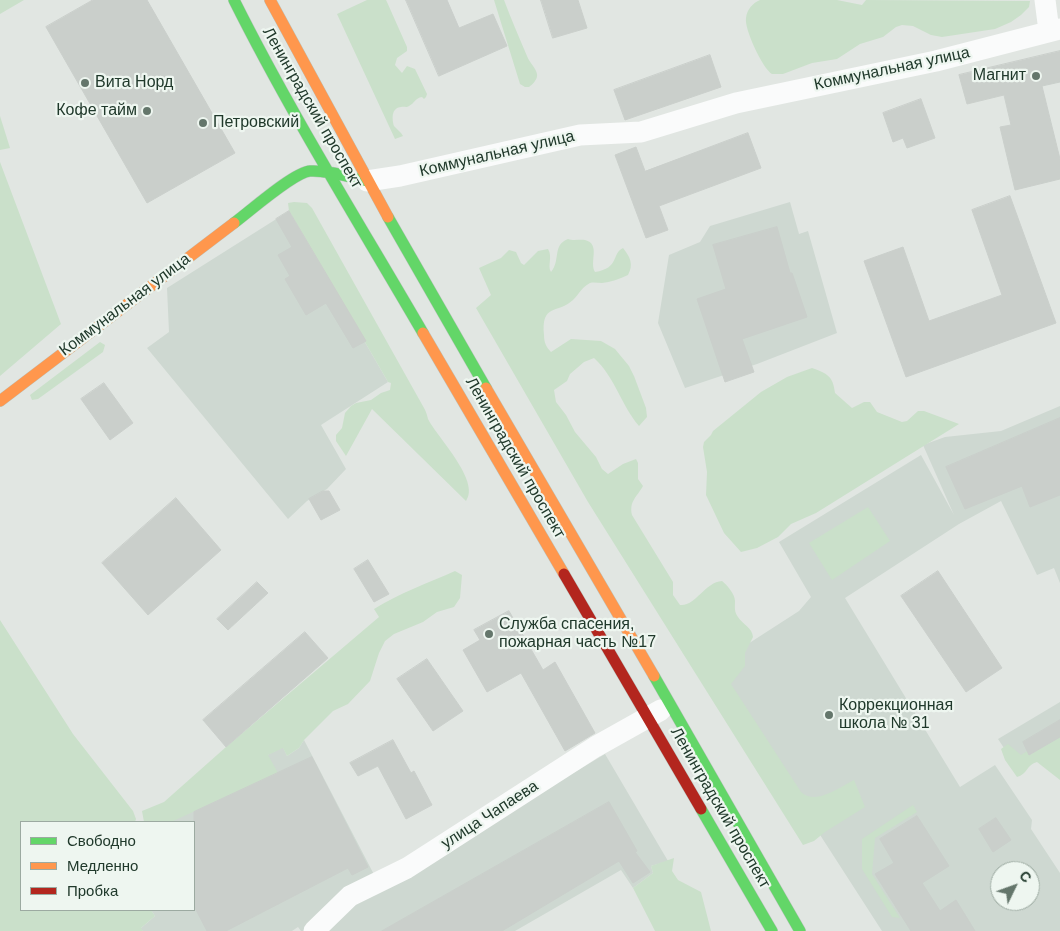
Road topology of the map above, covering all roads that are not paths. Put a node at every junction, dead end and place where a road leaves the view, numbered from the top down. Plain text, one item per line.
1 (234, 0) edge
2 (270, 0) edge
3 (1045, 0) edge
4 (1054, 30) edge
5 (330, 172) junction
6 (367, 181) junction
7 (0, 401) edge
8 (585, 583) junction
9 (671, 704) junction
10 (648, 717) junction
11 (314, 931) edge
12 (772, 931) edge
13 (800, 931) edge

1 - 5 main road, Ленинградский проспект
2 - 6 main road, Ленинградский проспект
3 - 4 street
4 - 6 street, Коммунальная улица
5 - 6 main road, Коммунальная улица
5 - 7 main road, Коммунальная улица
5 - 8 main road, Ленинградский проспект
6 - 8 main road, Ленинградский проспект
8 - 9 main road, Ленинградский проспект
8 - 10 main road, Ленинградский проспект
9 - 10 street, улица Чапаева
9 - 13 main road, Ленинградский проспект
10 - 11 street, улица Чапаева
10 - 12 main road, Ленинградский проспект

